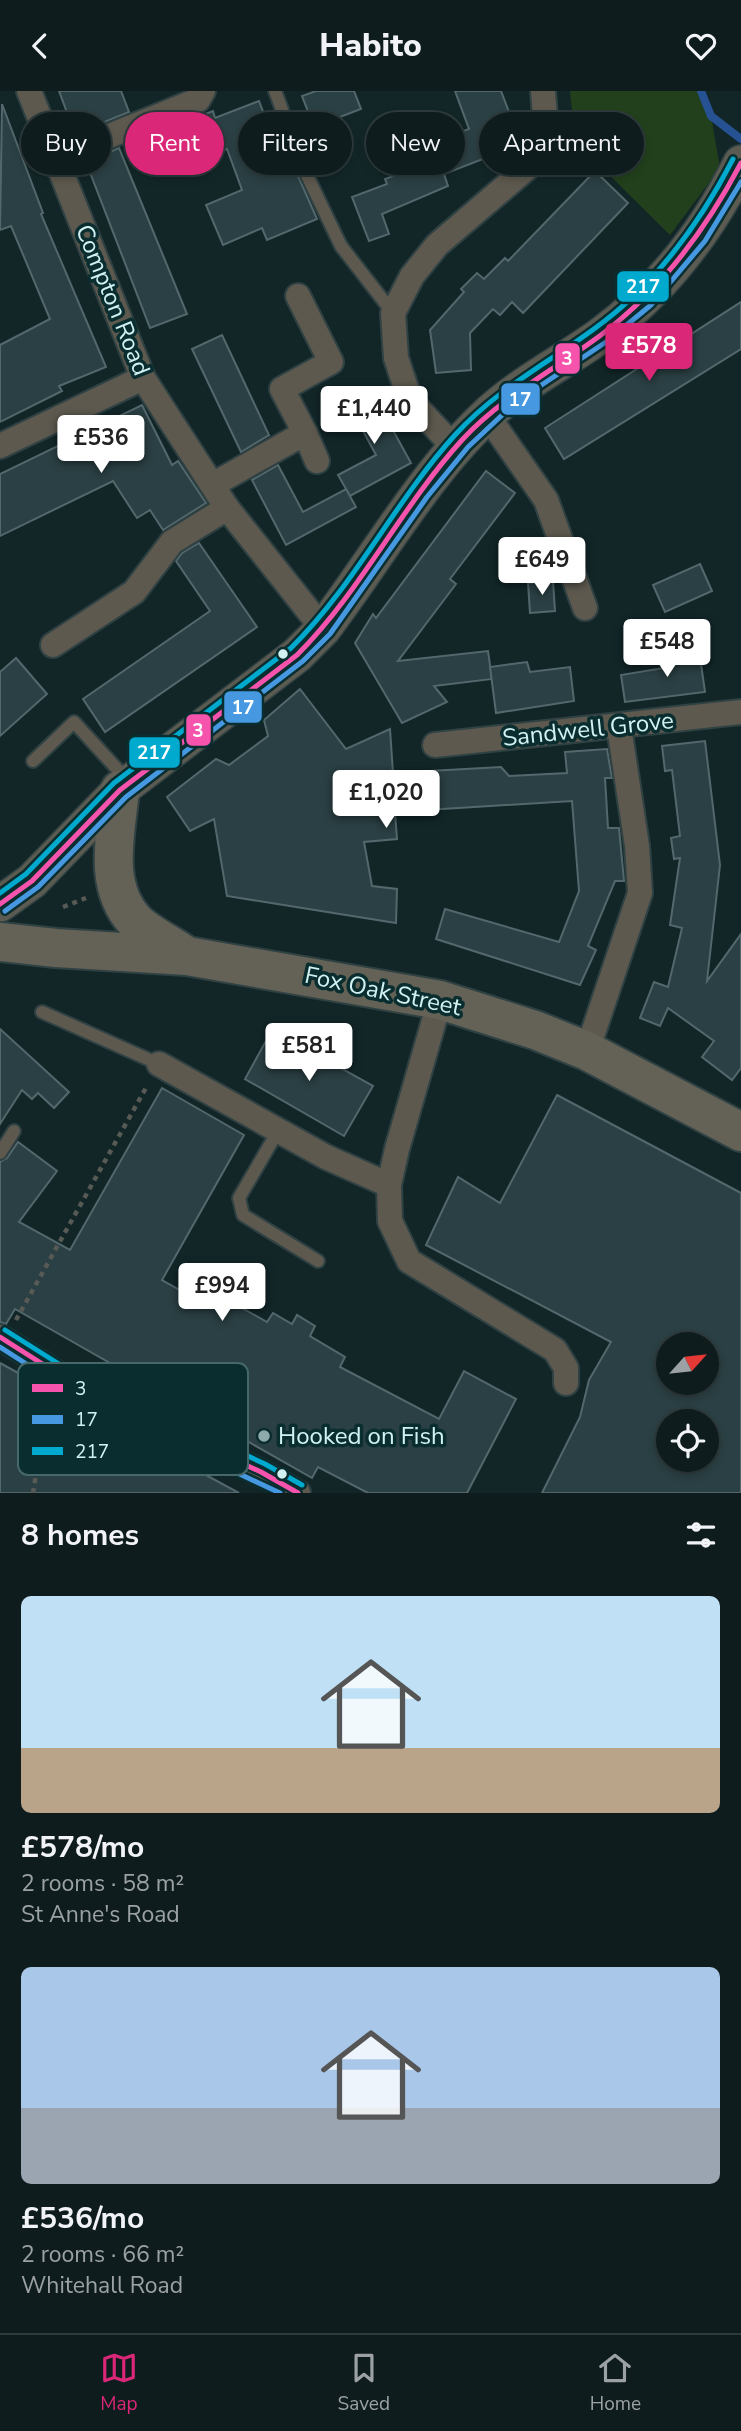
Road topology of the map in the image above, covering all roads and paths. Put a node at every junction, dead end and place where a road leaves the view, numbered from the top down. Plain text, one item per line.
1 (29, 91) edge
2 (203, 91) edge
3 (275, 91) edge
4 (543, 91) edge
5 (37, 112) edge
6 (111, 135) edge
7 (62, 175) edge
8 (734, 188) edge
9 (298, 296) dead end
10 (393, 313) junction
11 (143, 378) junction
12 (486, 415) junction
13 (305, 433) junction
14 (0, 446) edge
15 (454, 447) junction
16 (317, 461) dead end
17 (214, 484) junction
18 (227, 508) junction
19 (585, 608) dead end
20 (323, 629) junction
21 (53, 645) dead end
22 (741, 712) edge
23 (619, 727) junction
24 (435, 745) dead end
25 (33, 761) dead end
26 (125, 786) junction
27 (86, 898) dead end
28 (56, 901) dead end
29 (0, 904) edge
30 (63, 907) junction
31 (61, 917) dead end
32 (0, 942) edge
33 (187, 956) junction
34 (440, 999) junction
35 (42, 1012) dead end
36 (587, 1051) junction
37 (159, 1064) junction
38 (14, 1131) dead end
39 (278, 1131) junction
40 (741, 1132) edge
41 (0, 1153) edge
42 (389, 1185) junction
43 (317, 1261) dead end
44 (2, 1338) edge
45 (41, 1363) edge
46 (566, 1383) dead end
47 (248, 1466) edge
48 (36, 1475) edge
49 (33, 1493) edge
50 (298, 1493) edge

1 - 5 street, Compton Road
2 - 6 street
3 - 10 lane
4 - 10 street
7 - 11 street, Compton Road
8 - 12 street
9 - 13 street
10 - 15 street
11 - 14 street
11 - 17 street, Compton Road
12 - 15 street
12 - 19 street
13 - 16 street
13 - 17 street
15 - 20 street
17 - 18 street, Compton Road
18 - 20 street, Compton Road
18 - 21 street
20 - 26 street
22 - 23 street, Sandwell Grove
23 - 24 street, Sandwell Grove
23 - 36 street
25 - 26 lane
26 - 29 street
26 - 33 main road
27 - 30 path
28 - 30 path
30 - 31 path
32 - 33 main road, Fox Oak Street
33 - 34 main road, Fox Oak Street
34 - 36 main road, Fox Oak Street
34 - 42 street
35 - 37 lane
36 - 40 main road, Fox Oak Street
37 - 39 street
37 - 44 path
38 - 41 lane
39 - 42 street
39 - 43 lane
42 - 46 street
44 - 45 street
47 - 50 street
48 - 49 path

